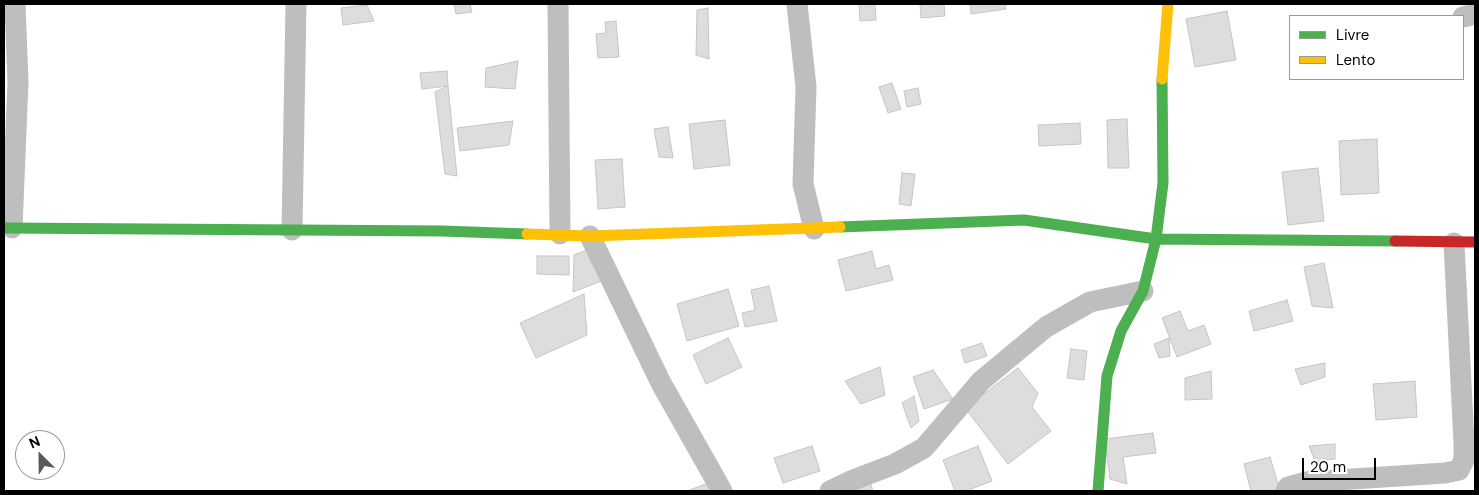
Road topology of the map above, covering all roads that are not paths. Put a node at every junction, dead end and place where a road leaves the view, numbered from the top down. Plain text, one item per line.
1 (15, 4) edge
2 (296, 4) edge
3 (558, 4) edge
4 (797, 4) edge
5 (1168, 4) edge
6 (9, 143) edge
7 (8, 228) edge
8 (814, 229) junction
9 (292, 230) junction
10 (560, 234) junction
11 (590, 236) junction
12 (1156, 239) junction
13 (1475, 242) edge
14 (1454, 243) junction
15 (1143, 291) junction
16 (722, 491) edge
17 (830, 491) edge
18 (1098, 491) edge
19 (1286, 491) edge

1 - 6 street
2 - 9 street
3 - 10 street
4 - 8 street
5 - 12 street
6 - 7 street
7 - 9 street
8 - 11 street
8 - 12 street
9 - 10 street
10 - 11 street
11 - 16 street
12 - 14 street
12 - 15 street
13 - 14 street
14 - 19 street
15 - 17 street
15 - 18 street

